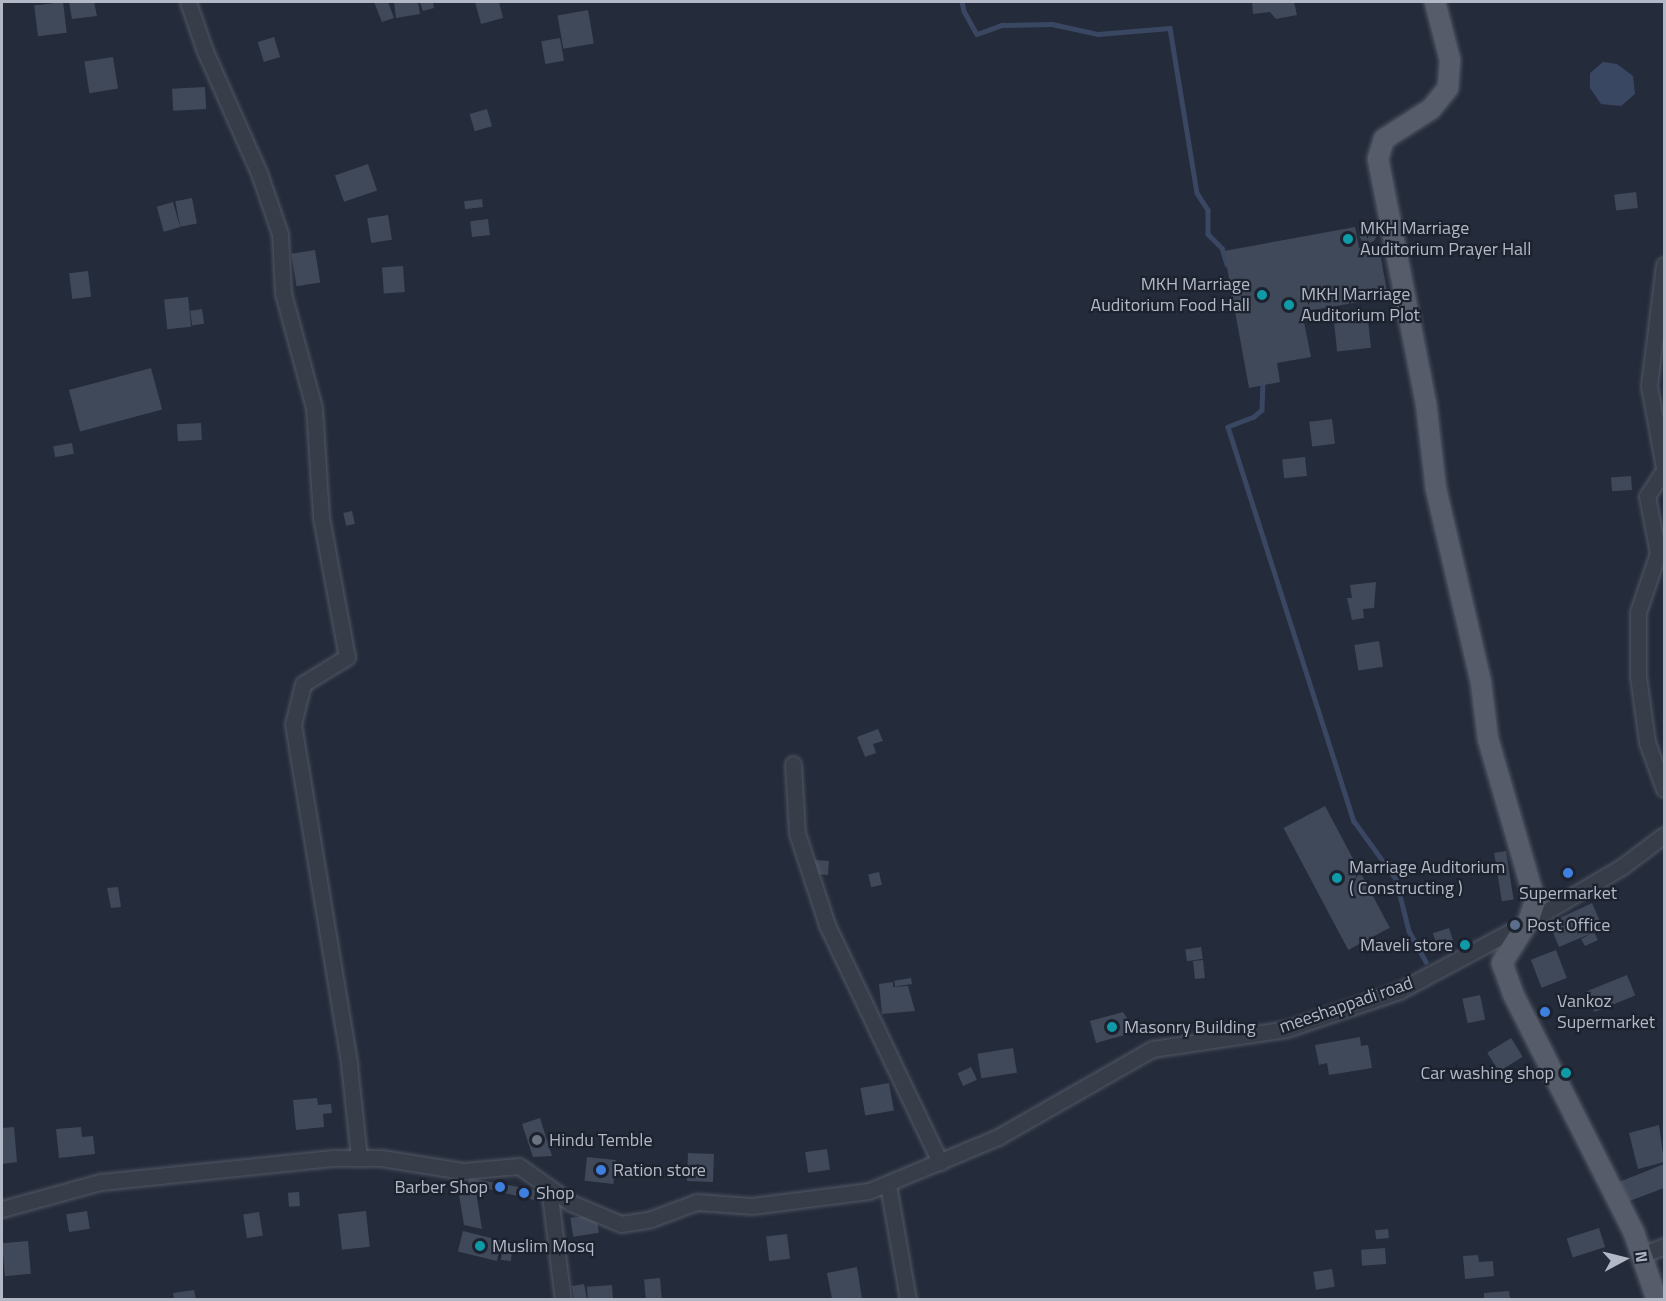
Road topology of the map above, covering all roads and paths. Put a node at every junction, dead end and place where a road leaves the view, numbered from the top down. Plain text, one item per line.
1 (188, 2) edge
2 (1435, 2) edge
3 (1665, 265) edge
4 (1665, 469) edge
5 (793, 764) dead end
6 (1665, 789) edge
7 (1665, 836) edge
8 (1528, 922) junction
9 (359, 1158) junction
10 (940, 1162) junction
11 (888, 1185) junction
12 (549, 1188) junction
13 (2, 1209) edge
14 (1665, 1246) edge
15 (1642, 1255) junction
16 (563, 1299) edge
17 (908, 1299) edge
18 (1657, 1299) edge

1 - 9 street
2 - 8 main road
3 - 4 street
4 - 6 street
5 - 10 street
7 - 8 street, meeshappadi road
8 - 10 street, meeshappadi road
8 - 15 main road
9 - 12 street, meeshappadi road
9 - 13 street, meeshappadi road
10 - 11 street, meeshappadi road
11 - 12 street, meeshappadi road
11 - 17 street
12 - 16 street
14 - 15 street
15 - 18 main road

